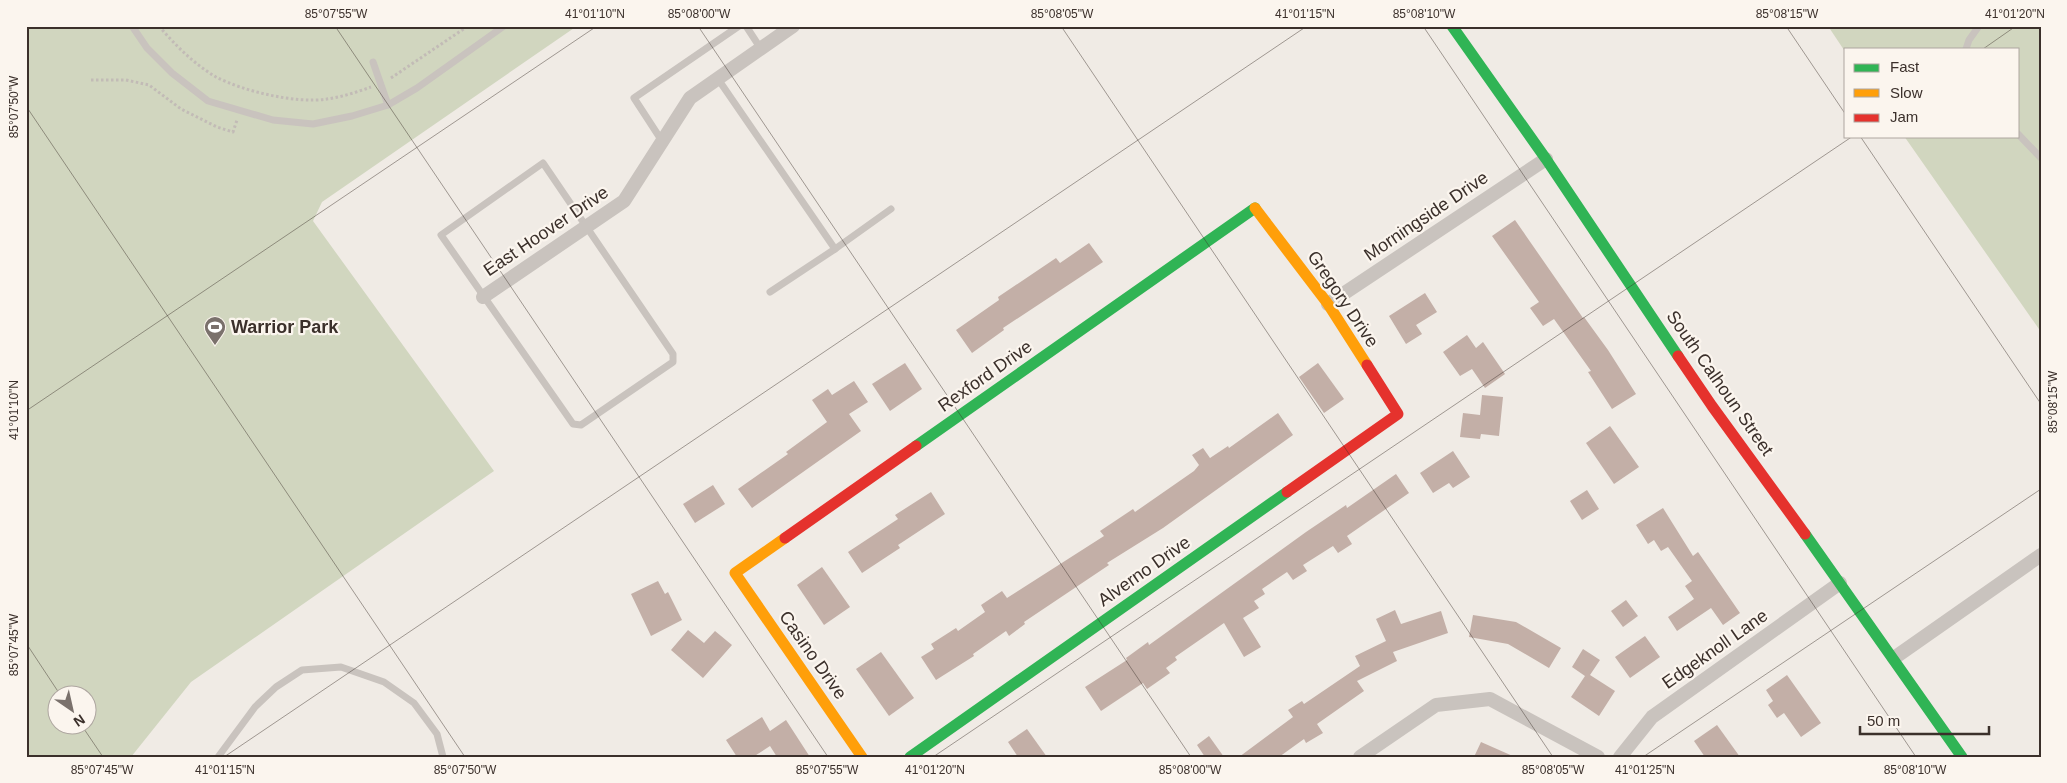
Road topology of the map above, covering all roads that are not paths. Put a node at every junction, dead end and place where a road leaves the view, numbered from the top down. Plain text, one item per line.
1 (132, 26) edge
2 (504, 26) edge
3 (739, 26) edge
4 (746, 26) edge
5 (792, 26) edge
6 (1452, 26) edge
7 (1979, 26) edge
8 (761, 48) junction
9 (1966, 48) edge
10 (373, 62) dead end
11 (718, 79) junction
12 (388, 105) junction
13 (2020, 136) edge
14 (662, 141) junction
15 (2041, 158) edge
16 (1546, 159) junction
17 (1256, 206) joint
18 (891, 209) dead end
19 (586, 225) junction
20 (835, 249) junction
21 (770, 292) dead end
22 (483, 297) junction
23 (1328, 304) junction
24 (1398, 414) joint
25 (2041, 555) edge
26 (735, 573) joint
27 (1840, 583) junction
28 (1894, 658) junction
29 (218, 757) edge
30 (444, 757) edge
31 (862, 757) edge
32 (910, 757) edge
33 (1360, 757) edge
34 (1598, 757) edge
35 (1620, 757) edge
36 (1962, 757) edge

1 - 12 lane
2 - 12 lane
3 - 14 lane
4 - 8 lane
5 - 8 street, East Hoover Drive
6 - 16 street, South Calhoun Street
7 - 9 lane
8 - 11 street, East Hoover Drive
10 - 12 lane
11 - 14 street, East Hoover Drive
11 - 20 lane
13 - 15 lane
14 - 19 street, East Hoover Drive
16 - 23 street, Morningside Drive
16 - 27 street, South Calhoun Street
17 - 23 street, Gregory Drive
17 - 26 street, Rexford Drive
18 - 20 lane
19 - 22 street, East Hoover Drive
19 - 22 lane
19 - 22 lane
20 - 21 lane
23 - 24 street, Gregory Drive
24 - 32 street, Alverno Drive
25 - 28 street
26 - 31 street, Casino Drive
27 - 28 street, South Calhoun Street
27 - 35 street, Edgeknoll Lane
28 - 36 street, South Calhoun Street
29 - 30 lane
33 - 34 street

